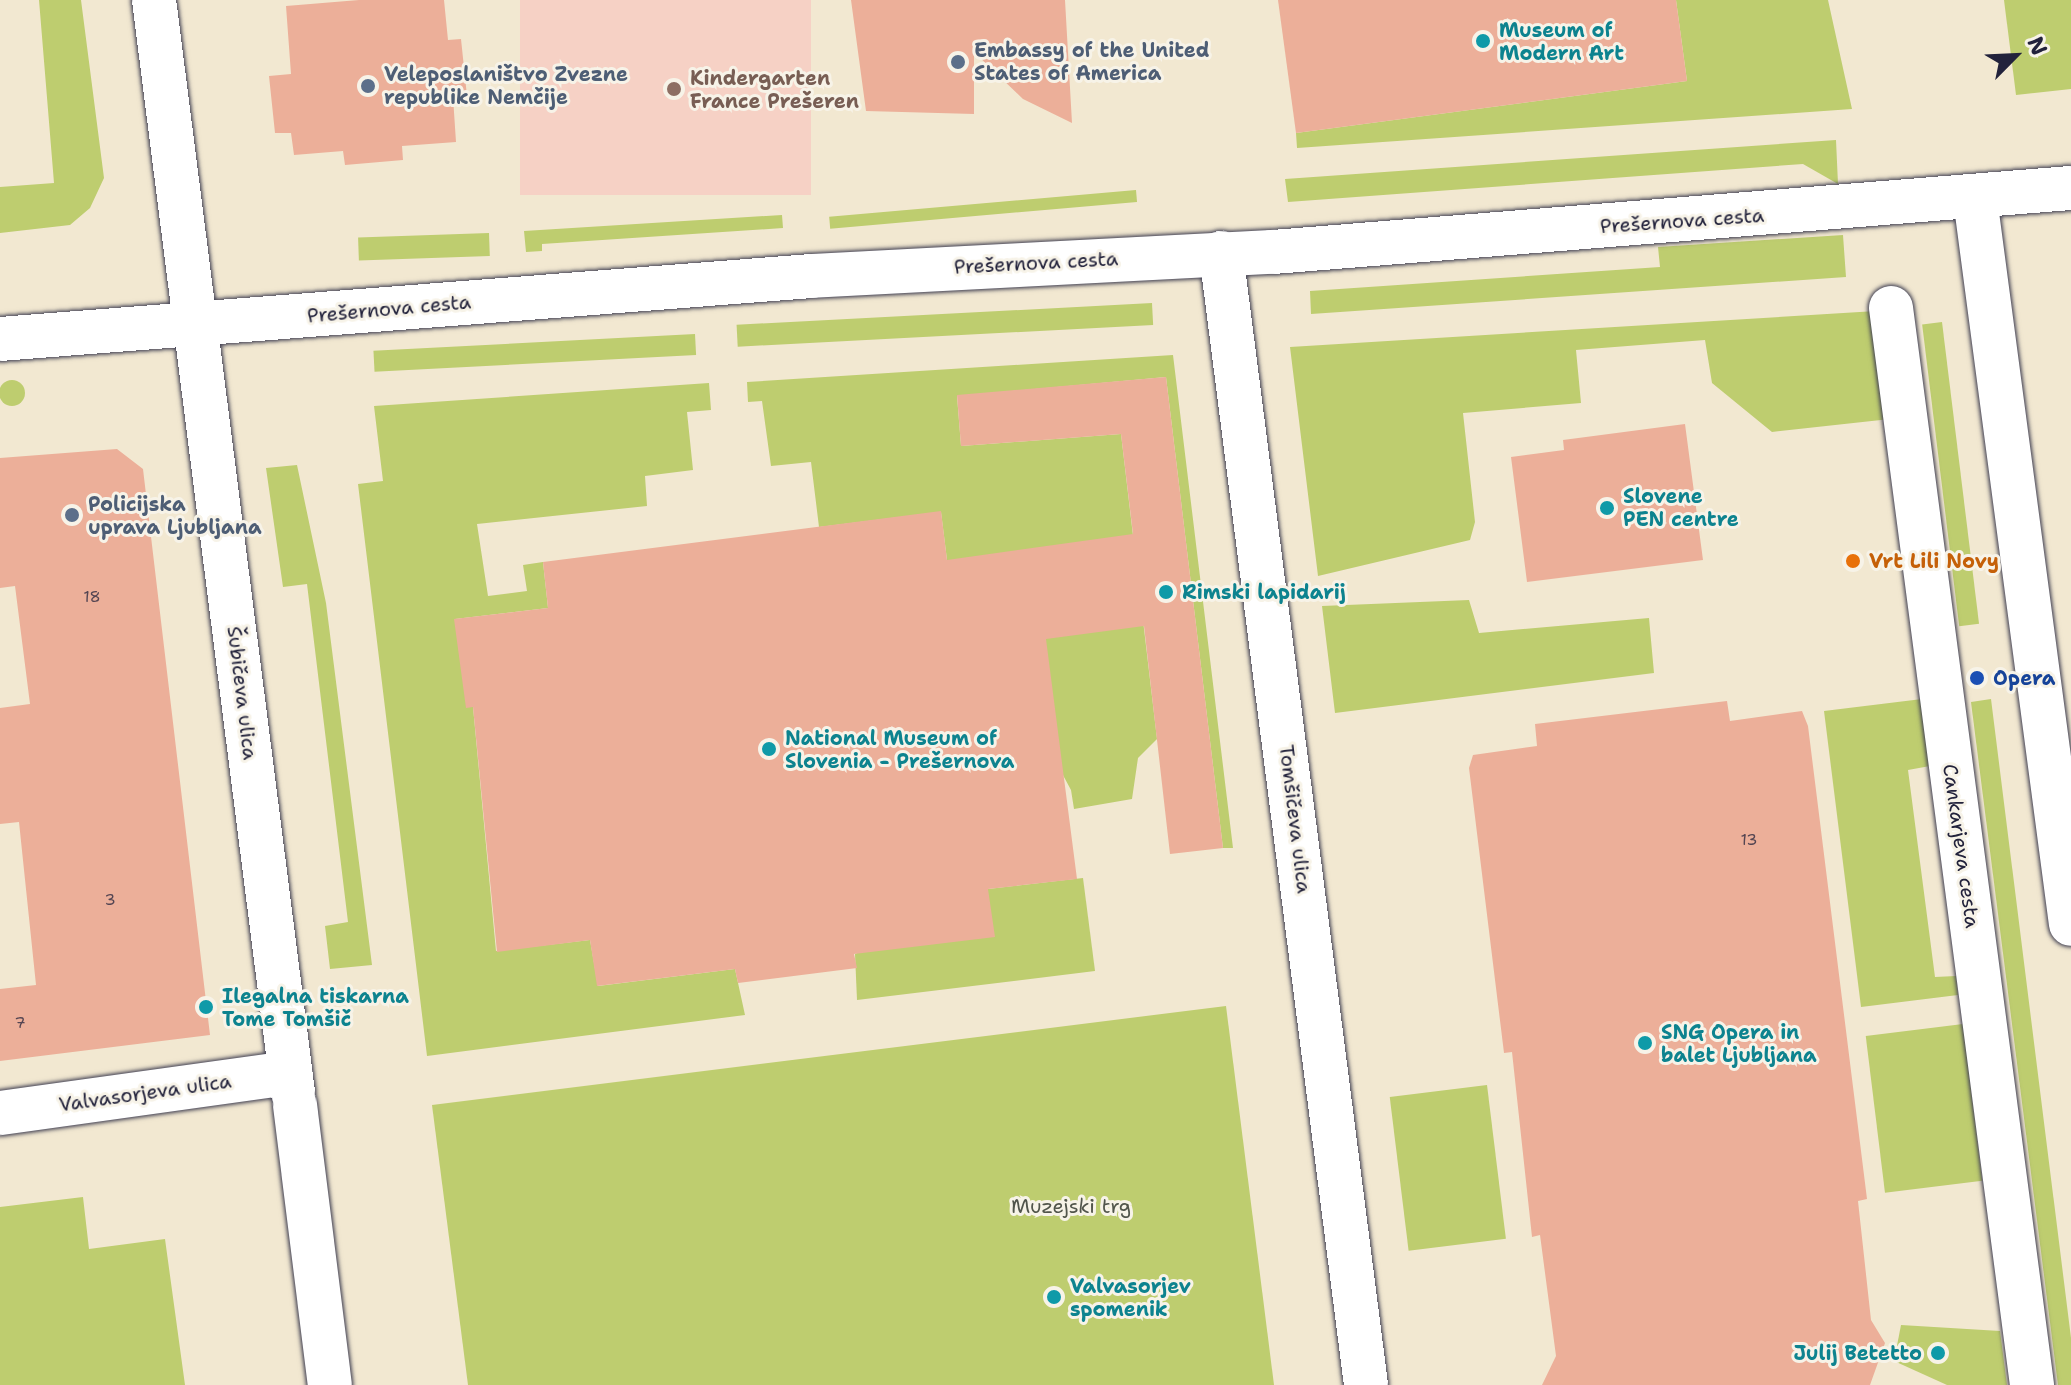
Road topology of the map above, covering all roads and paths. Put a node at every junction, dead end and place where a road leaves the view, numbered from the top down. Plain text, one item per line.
1 (154, 0) edge
2 (2071, 188) edge
3 (1975, 198) junction
4 (1221, 253) junction
5 (1891, 308) dead end
6 (193, 324) junction
7 (0, 339) edge
8 (2059, 738) edge
9 (2071, 924) edge
10 (293, 1091) junction
11 (0, 1113) edge
12 (330, 1385) edge
13 (1366, 1385) edge
14 (2032, 1385) edge

1 - 6 street, Šubičeva ulica
2 - 3 street, Prešernova cesta
3 - 4 street, Prešernova cesta
3 - 8 street
4 - 6 street, Prešernova cesta
4 - 13 street, Tomšičeva ulica
5 - 14 street, Cankarjeva cesta
6 - 7 street, Prešernova cesta
6 - 10 street, Šubičeva ulica
8 - 9 street
10 - 11 street, Valvasorjeva ulica
10 - 12 street, Šubičeva ulica

